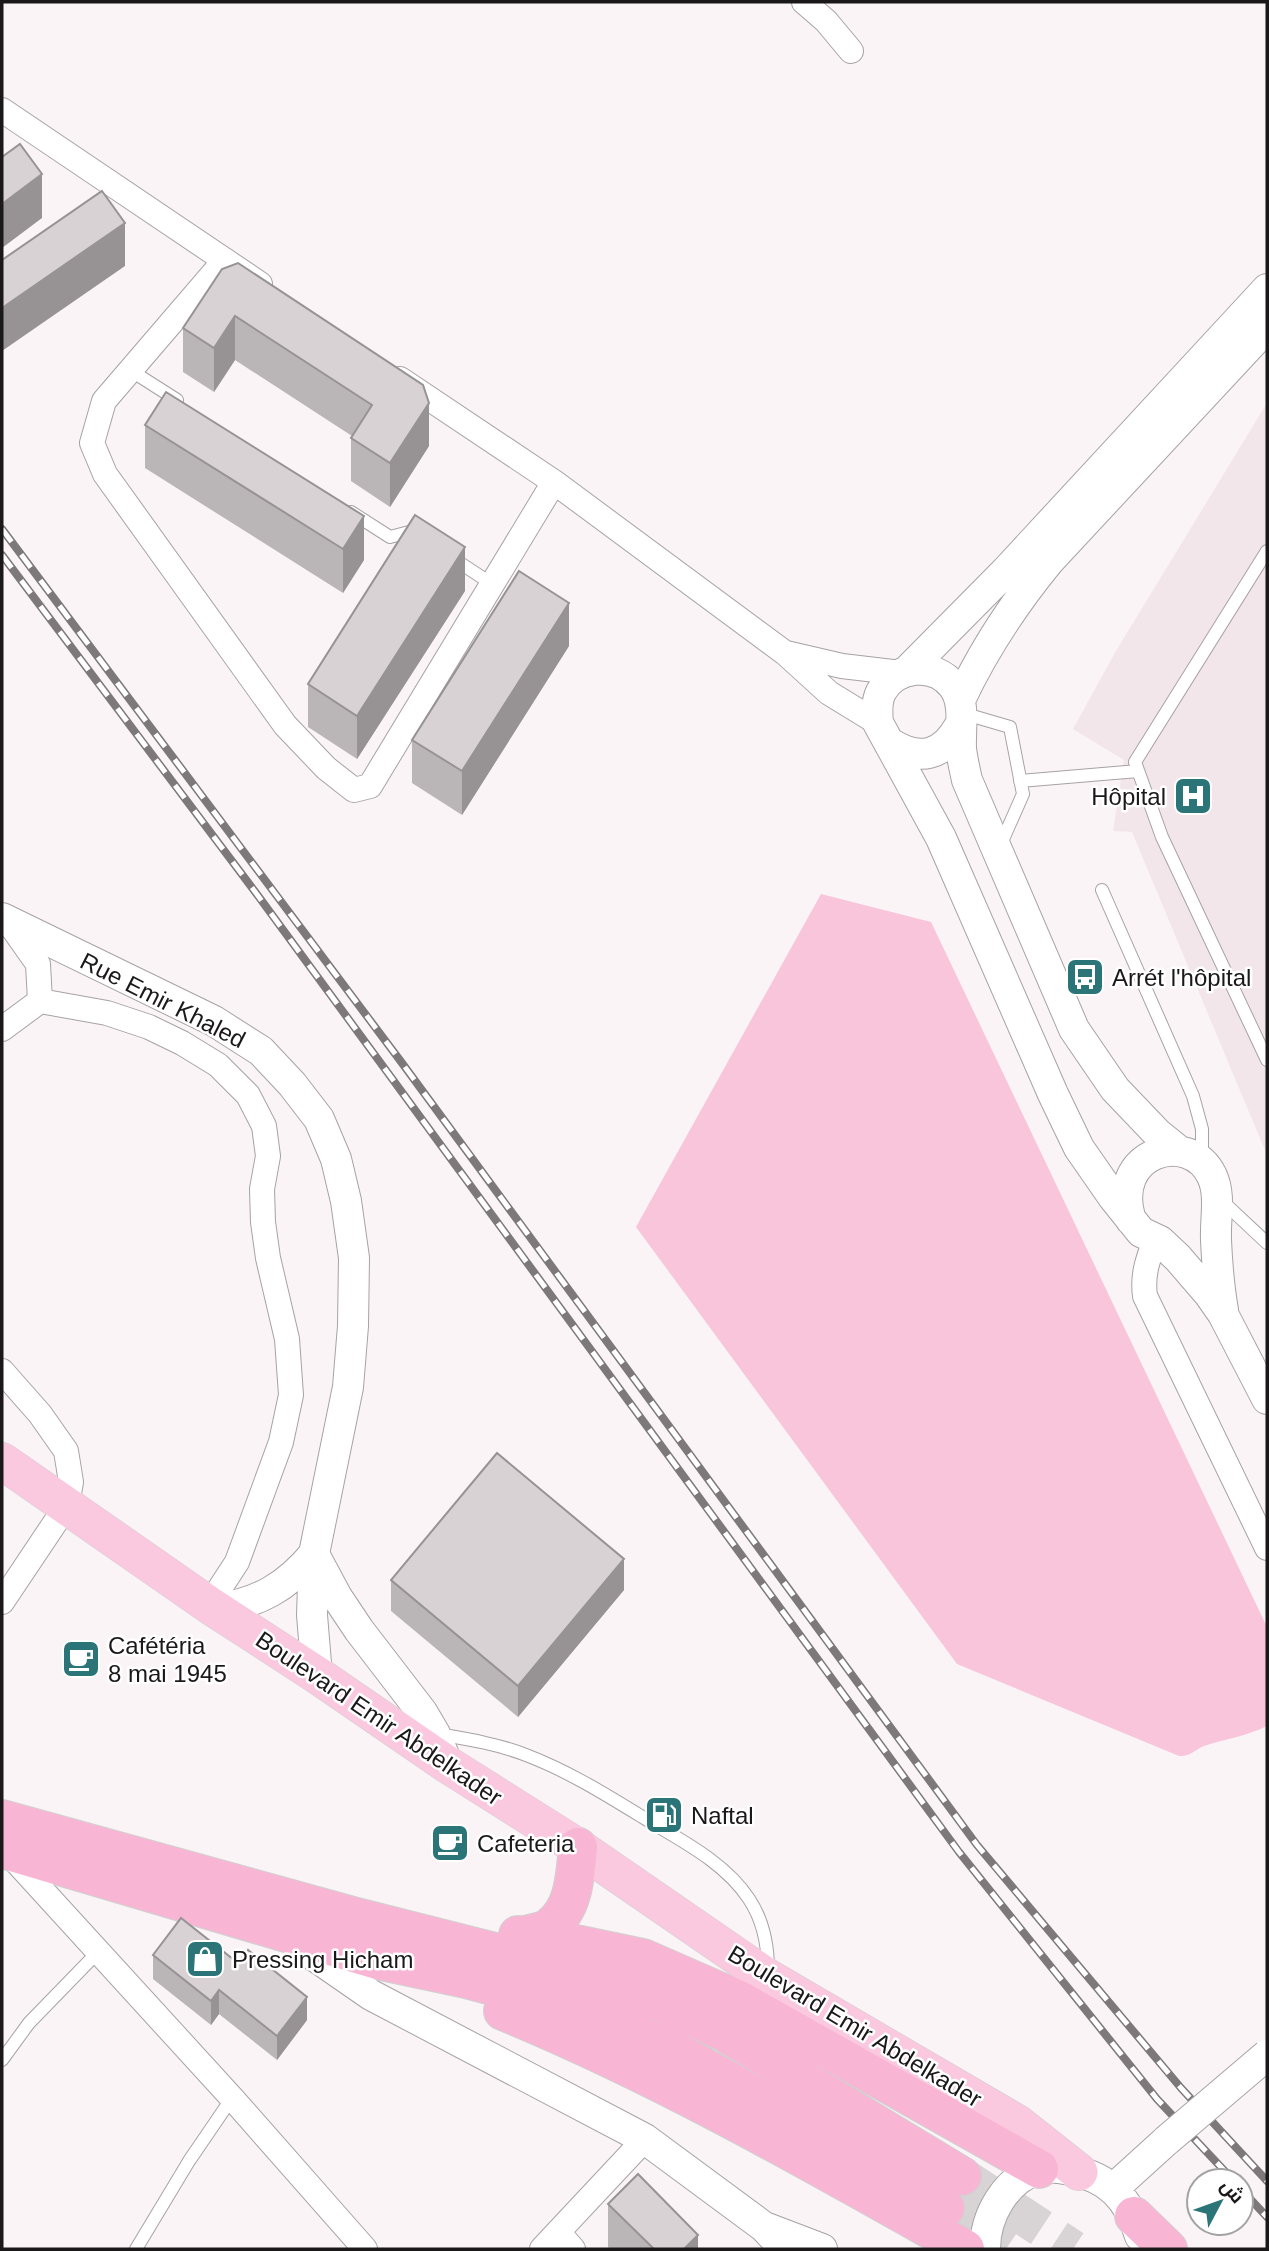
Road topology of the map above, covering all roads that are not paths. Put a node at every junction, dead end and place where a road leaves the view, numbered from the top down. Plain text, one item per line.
1 (804, 2) edge
2 (851, 51) dead end
3 (2, 110) edge
4 (225, 260) junction
5 (1267, 289) edge
6 (282, 299) edge
7 (1267, 327) edge
8 (384, 368) edge
9 (130, 370) junction
10 (187, 407) edge
11 (554, 482) junction
12 (345, 508) edge
13 (1267, 551) edge
14 (492, 584) junction
15 (785, 653) junction
16 (904, 671) junction
17 (961, 713) junction
18 (884, 733) junction
19 (1138, 771) junction
20 (1020, 781) junction
21 (997, 853) junction
22 (1102, 890) dead end
23 (5, 920) edge
24 (40, 1001) junction
25 (2, 1030) edge
26 (1267, 1060) edge
27 (1191, 1157) junction
28 (1217, 1203) junction
29 (1131, 1220) junction
30 (1157, 1241) junction
31 (1267, 1243) edge
32 (1223, 1314) junction
33 (2, 1371) edge
34 (1267, 1399) edge
35 (2, 1461) edge
36 (67, 1505) junction
37 (1267, 1548) edge
38 (314, 1554) junction
39 (2, 1602) edge
40 (212, 1607) junction
41 (317, 1675) junction
42 (442, 1749) junction
43 (3, 1839) edge
44 (578, 1847) junction
45 (275, 1929) junction
46 (525, 1935) junction
47 (435, 1937) junction
48 (98, 1952) junction
49 (381, 1961) junction
50 (767, 1977) junction
51 (1267, 2055) edge
52 (2, 2060) edge
53 (232, 2098) junction
54 (645, 2139) junction
55 (1039, 2168) junction
56 (1079, 2172) junction
57 (1129, 2218) edge
58 (764, 2227) junction
59 (558, 2244) edge
60 (136, 2249) edge
61 (365, 2249) edge
62 (785, 2249) edge
63 (822, 2249) edge
64 (965, 2249) edge
65 (985, 2249) edge
66 (1168, 2249) edge

1 - 2 street
3 - 4 street
4 - 6 street
4 - 9 street
5 - 16 street
7 - 17 street
8 - 11 street
9 - 10 lane
9 - 14 street
11 - 14 street
11 - 15 street
12 - 14 lane
13 - 19 lane
15 - 16 street
15 - 18 street
16 - 17 street
16 - 18 street
17 - 18 street
17 - 20 lane
17 - 21 street
18 - 29 street
19 - 20 lane
19 - 26 lane
20 - 21 lane
21 - 27 street
22 - 27 lane
23 - 24 street
23 - 38 street, Rue Emir Khaled
24 - 25 street
24 - 40 street
27 - 28 street
27 - 29 street
28 - 30 street
28 - 31 lane
28 - 32 street
29 - 30 street
30 - 32 street
30 - 37 street
32 - 34 street
33 - 36 street
35 - 36 main road, Boulevard Emir Abdelkader
36 - 39 street
36 - 40 main road, Boulevard Emir Abdelkader
38 - 40 street
38 - 41 street, Rue Emir Khaled
38 - 42 street
40 - 41 main road, Boulevard Emir Abdelkader
41 - 42 main road, Boulevard Emir Abdelkader
42 - 44 main road, Boulevard Emir Abdelkader
42 - 50 lane
43 - 45 highway
43 - 47 highway
43 - 48 street
44 - 46 highway
44 - 50 main road, Boulevard Emir Abdelkader
45 - 49 highway
45 - 54 street
46 - 47 highway
46 - 55 highway
47 - 49 highway
48 - 52 lane
48 - 53 street
49 - 64 highway
50 - 56 main road, Boulevard Emir Abdelkader
51 - 57 street, bridge
53 - 60 lane
53 - 61 street
54 - 58 street
54 - 59 street
55 - 56 street
55 - 65 street
56 - 57 street
57 - 66 highway
58 - 62 street
58 - 63 street

